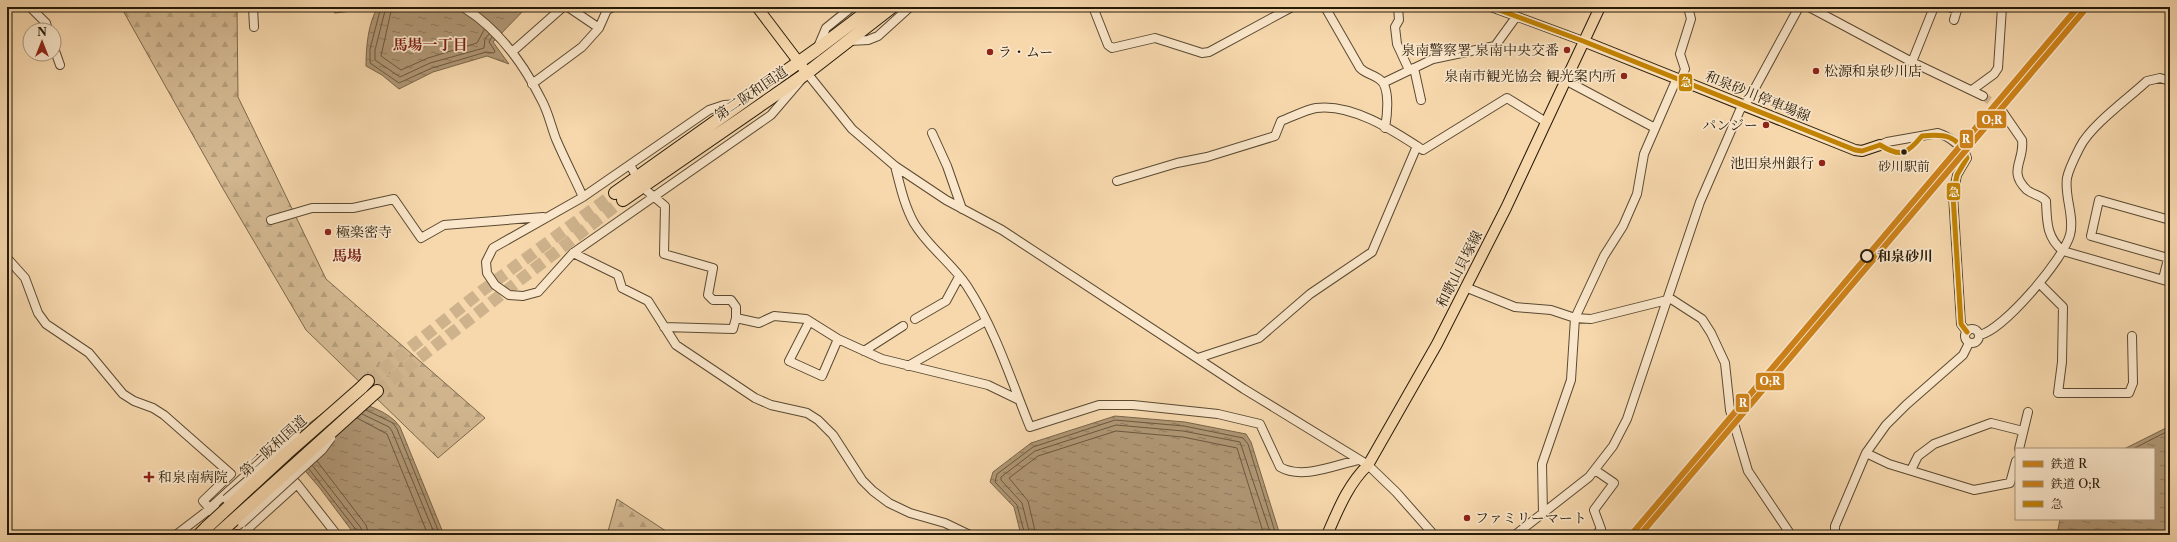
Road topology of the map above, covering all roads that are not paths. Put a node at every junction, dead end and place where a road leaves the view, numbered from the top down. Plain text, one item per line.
1 (30, 7) edge
2 (253, 7) edge
3 (463, 7) edge
4 (564, 7) edge
5 (568, 7) edge
6 (613, 7) edge
7 (757, 7) edge
8 (852, 7) edge
9 (873, 7) edge
10 (892, 7) edge
11 (910, 7) edge
12 (1093, 7) edge
13 (1292, 7) edge
14 (1325, 7) edge
15 (1398, 7) edge
16 (1491, 7) edge
17 (1600, 7) edge
18 (1688, 7) edge
19 (1799, 7) edge
20 (1809, 7) edge
21 (1934, 7) edge
22 (1949, 7) edge
23 (2002, 7) edge
24 (1516, 16) junction
25 (1954, 20) dead end
26 (45, 22) edge
27 (254, 27) dead end
28 (599, 28) junction
29 (850, 41) junction
30 (1583, 41) junction
31 (816, 50) junction
32 (512, 52) junction
33 (59, 62) edge
34 (798, 62) junction
35 (1912, 62) junction
36 (60, 65) dead end
37 (1411, 69) junction
38 (807, 73) junction
39 (1679, 79) junction
40 (1565, 80) junction
41 (2170, 81) edge
42 (1383, 83) junction
43 (532, 84) junction
44 (1972, 90) junction
45 (1983, 96) tunnel mouth
46 (1421, 100) dead end
47 (740, 104) junction
48 (1743, 106) junction
49 (2000, 108) tunnel mouth
50 (1546, 122) junction
51 (1385, 128) junction
52 (1655, 128) junction
53 (932, 133) dead end
54 (1880, 145) joint
55 (1417, 146) junction
56 (895, 166) junction
57 (1117, 181) dead end
58 (647, 191) dead end
59 (654, 196) junction
60 (583, 197) junction
61 (962, 209) junction
62 (547, 216) junction
63 (271, 220) dead end
64 (2170, 220) edge
65 (2063, 251) junction
66 (573, 253) junction
67 (2169, 255) edge
68 (7, 258) edge
69 (16, 268) junction
70 (7, 271) edge
71 (960, 277) junction
72 (2167, 281) edge
73 (2039, 283) junction
74 (1465, 287) junction
75 (1668, 298) junction
76 (736, 318) junction
77 (1575, 318) junction
78 (915, 319) dead end
79 (986, 321) junction
80 (809, 322) junction
81 (903, 326) dead end
82 (664, 327) junction
83 (1967, 332) junction
84 (1980, 336) junction
85 (2132, 336) dead end
86 (838, 339) junction
87 (1969, 343) junction
88 (864, 351) junction
89 (1198, 358) junction
90 (908, 366) junction
91 (365, 384) tunnel mouth
92 (373, 395) tunnel mouth
93 (1019, 400) junction
94 (2028, 412) dead end
95 (332, 413) junction
96 (349, 416) junction
97 (2023, 431) junction
98 (2019, 448) edge
99 (1866, 453) junction
100 (1358, 460) junction
101 (1368, 465) junction
102 (2015, 465) edge
103 (1595, 470) junction
104 (1911, 470) junction
105 (297, 484) junction
106 (210, 508) junction
107 (1543, 513) junction
108 (208, 532) edge
109 (232, 534) edge
110 (176, 535) edge
111 (337, 535) edge
112 (970, 535) edge
113 (1327, 535) edge
114 (1434, 535) edge
115 (1515, 535) edge
116 (1596, 535) edge
117 (1791, 535) edge
118 (1835, 535) edge

1 - 26 street
2 - 27 street
3 - 32 street
4 - 32 street
5 - 28 street
6 - 28 street
7 - 34 main road
8 - 31 street
9 - 31 highway, 第二阪和国道
10 - 29 highway, 第二阪和国道
11 - 29 street
12 - 13 street
14 - 42 street
15 - 37 street
16 - 24 street
17 - 30 main road, 和歌山貝塚線
18 - 39 street
19 - 48 street
20 - 35 street
21 - 35 street
22 - 25 street
23 - 44 street
24 - 30 street
24 - 37 street
28 - 43 street
29 - 38 highway, 第二阪和国道
30 - 39 main road, 和泉砂川停車場線
30 - 40 main road, 和歌山貝塚線
31 - 34 highway, 第二阪和国道
32 - 43 street
33 - 36 street
34 - 38 main road
34 - 47 highway, 第二阪和国道
35 - 44 street
37 - 42 street
37 - 46 street
38 - 47 highway, 第二阪和国道
38 - 56 street
38 - 59 street
39 - 48 main road, 和泉砂川停車場線
39 - 52 street
40 - 50 main road, 和歌山貝塚線
40 - 52 street
41 - 65 street
42 - 51 street
43 - 60 street
44 - 45 street
47 - 60 street
48 - 54 main road, 和泉砂川停車場線
48 - 75 street
49 - 65 street
50 - 55 street
50 - 74 main road, 和歌山貝塚線
51 - 55 street
51 - 57 street
52 - 77 street
53 - 61 street
54 - 83 street
55 - 89 street
56 - 61 street
56 - 71 street
58 - 59 street
59 - 66 street
59 - 76 street
60 - 62 street
61 - 89 street
62 - 63 street
62 - 66 street
64 - 67 street
65 - 72 street
65 - 73 street
66 - 82 street
67 - 72 street
68 - 69 street
69 - 70 street
69 - 106 street
71 - 78 street
71 - 79 street
73 - 84 street
73 - 85 street
74 - 77 street
74 - 101 main road, 和歌山貝塚線
75 - 77 street
75 - 103 street
75 - 117 street
76 - 80 street
76 - 82 street
77 - 107 street
79 - 90 street
79 - 93 street
80 - 86 street
80 - 86 street
81 - 88 street
82 - 112 street
83 - 84 street
83 - 87 street
84 - 87 street
86 - 88 street
87 - 99 street
88 - 90 street
89 - 100 street
90 - 93 street
91 - 95 highway, 第二阪和国道, bridge
92 - 96 highway, 第二阪和国道, bridge
93 - 100 street
94 - 97 street
95 - 106 street, bridge
95 - 108 highway, 第二阪和国道, bridge
96 - 108 highway, 第二阪和国道, bridge
96 - 109 street, bridge
97 - 98 street
97 - 104 street
99 - 104 street
99 - 118 street
100 - 101 street
101 - 113 main road, 和歌山貝塚線
101 - 114 street
102 - 104 street
103 - 107 street
103 - 116 street
105 - 106 street
105 - 109 street
105 - 111 street
106 - 109 street
106 - 110 street
107 - 115 street

